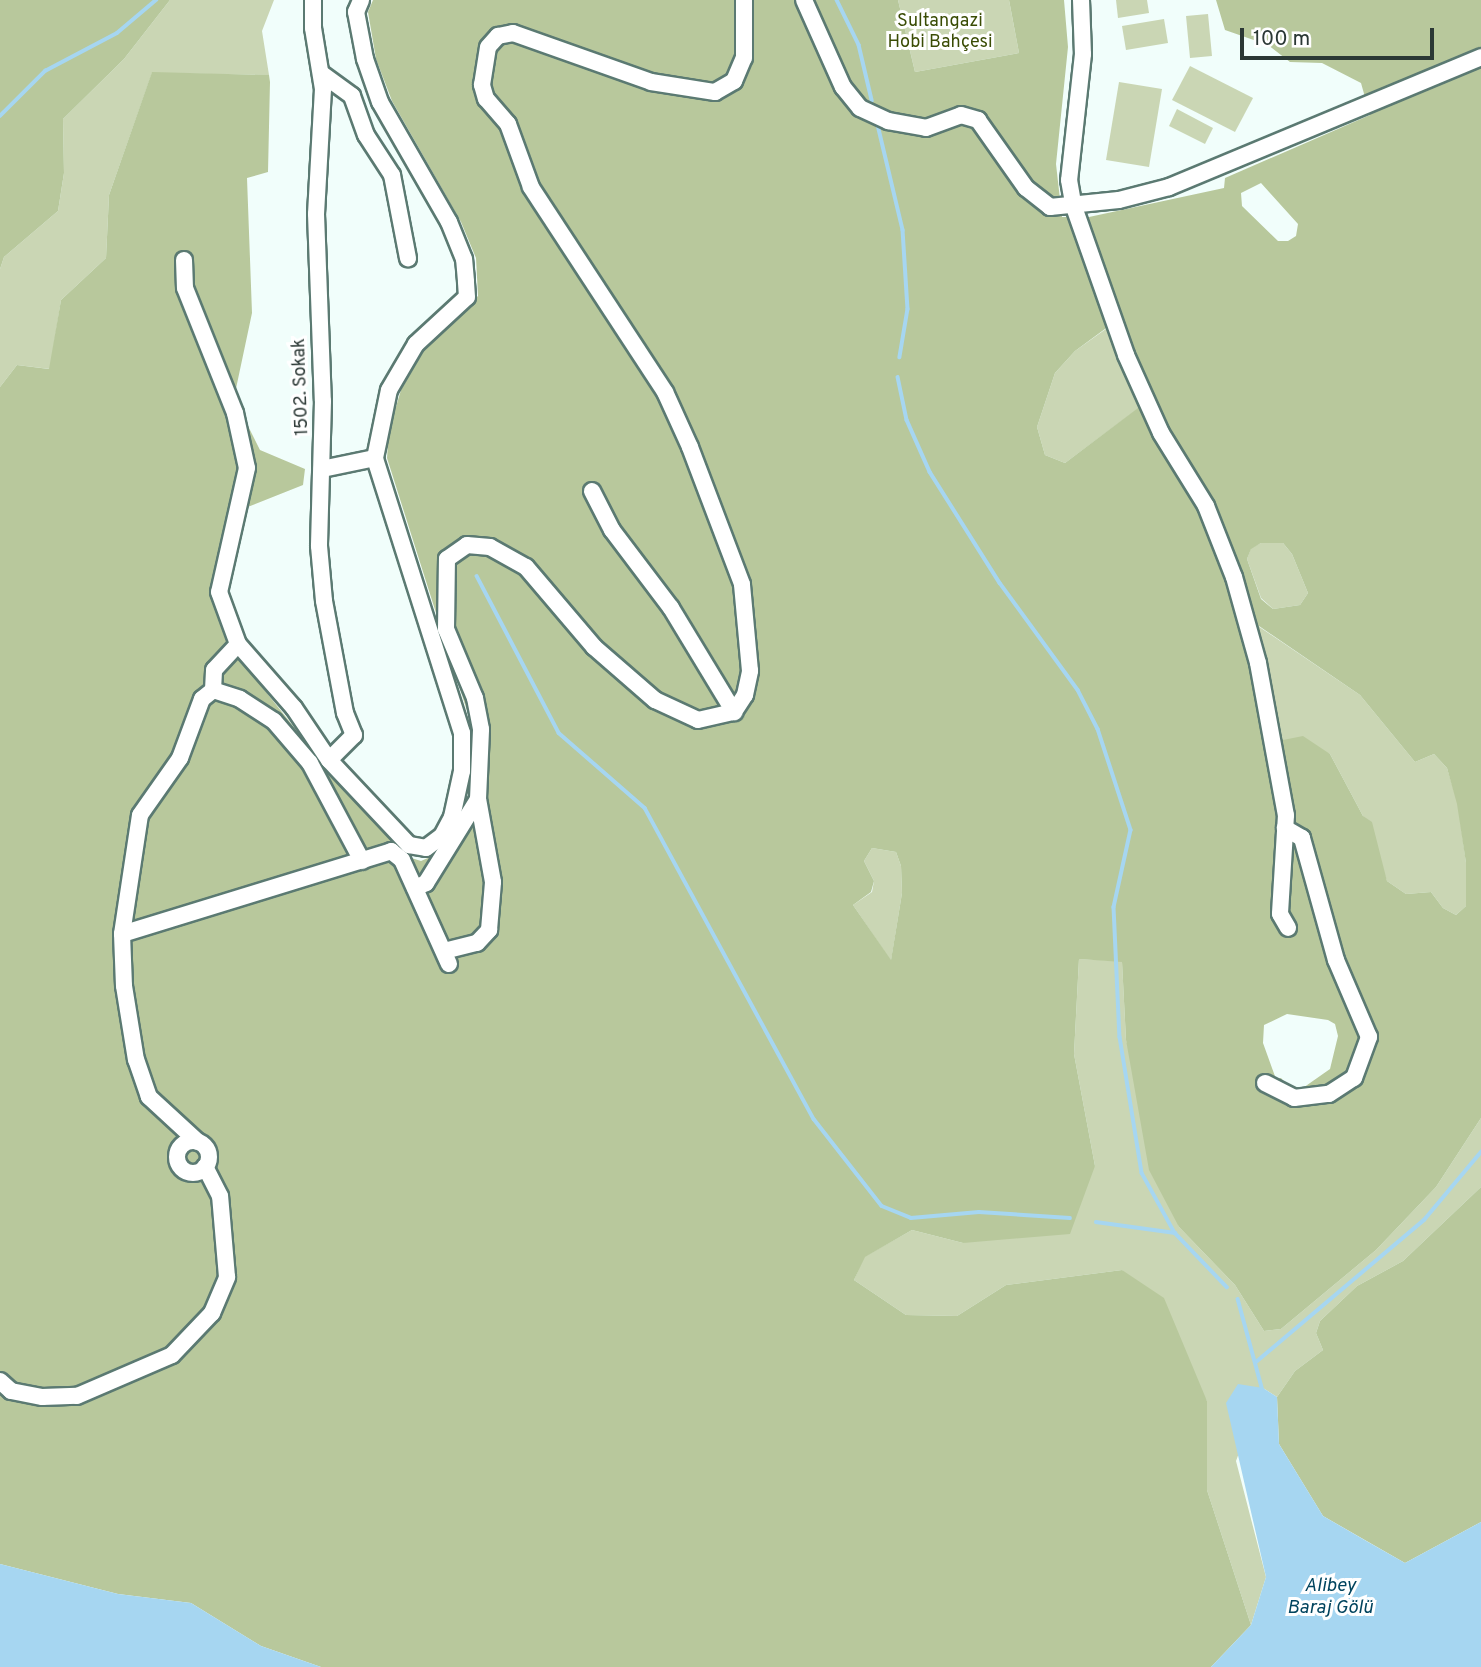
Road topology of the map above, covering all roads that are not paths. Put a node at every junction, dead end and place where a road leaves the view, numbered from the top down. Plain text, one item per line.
1 (313, 0) edge
2 (361, 0) edge
3 (744, 0) edge
4 (804, 0) edge
5 (1081, 0) edge
6 (1481, 57) edge
7 (322, 74) junction
8 (352, 96) junction
9 (380, 102) junction
10 (1074, 207) junction
11 (408, 258) dead end
12 (184, 260) dead end
13 (375, 458) junction
14 (322, 469) junction
15 (592, 491) dead end
16 (238, 644) junction
17 (213, 690) junction
18 (734, 712) junction
19 (329, 760) junction
20 (478, 799) junction
21 (1285, 828) junction
22 (362, 861) junction
23 (415, 888) junction
24 (1288, 928) dead end
25 (122, 934) junction
26 (1265, 1083) dead end
27 (198, 1142) junction
28 (205, 1167) junction
29 (0, 1381) edge

1 - 7 street, 1502. Sokak
2 - 9 street
3 - 18 street
4 - 10 street
5 - 10 street
6 - 10 street
7 - 8 street
7 - 14 street, 1502. Sokak
8 - 9 street
8 - 11 street
9 - 13 street
10 - 21 street
12 - 16 street
13 - 14 street
13 - 19 street
14 - 19 street, 1502. Sokak
15 - 18 street
16 - 17 street
16 - 19 street
17 - 22 street
17 - 25 street
18 - 20 street
20 - 23 street
20 - 23 street
21 - 24 street
21 - 26 street
22 - 23 street
22 - 25 street
25 - 27 street
27 - 28 street
27 - 28 street
28 - 29 street

